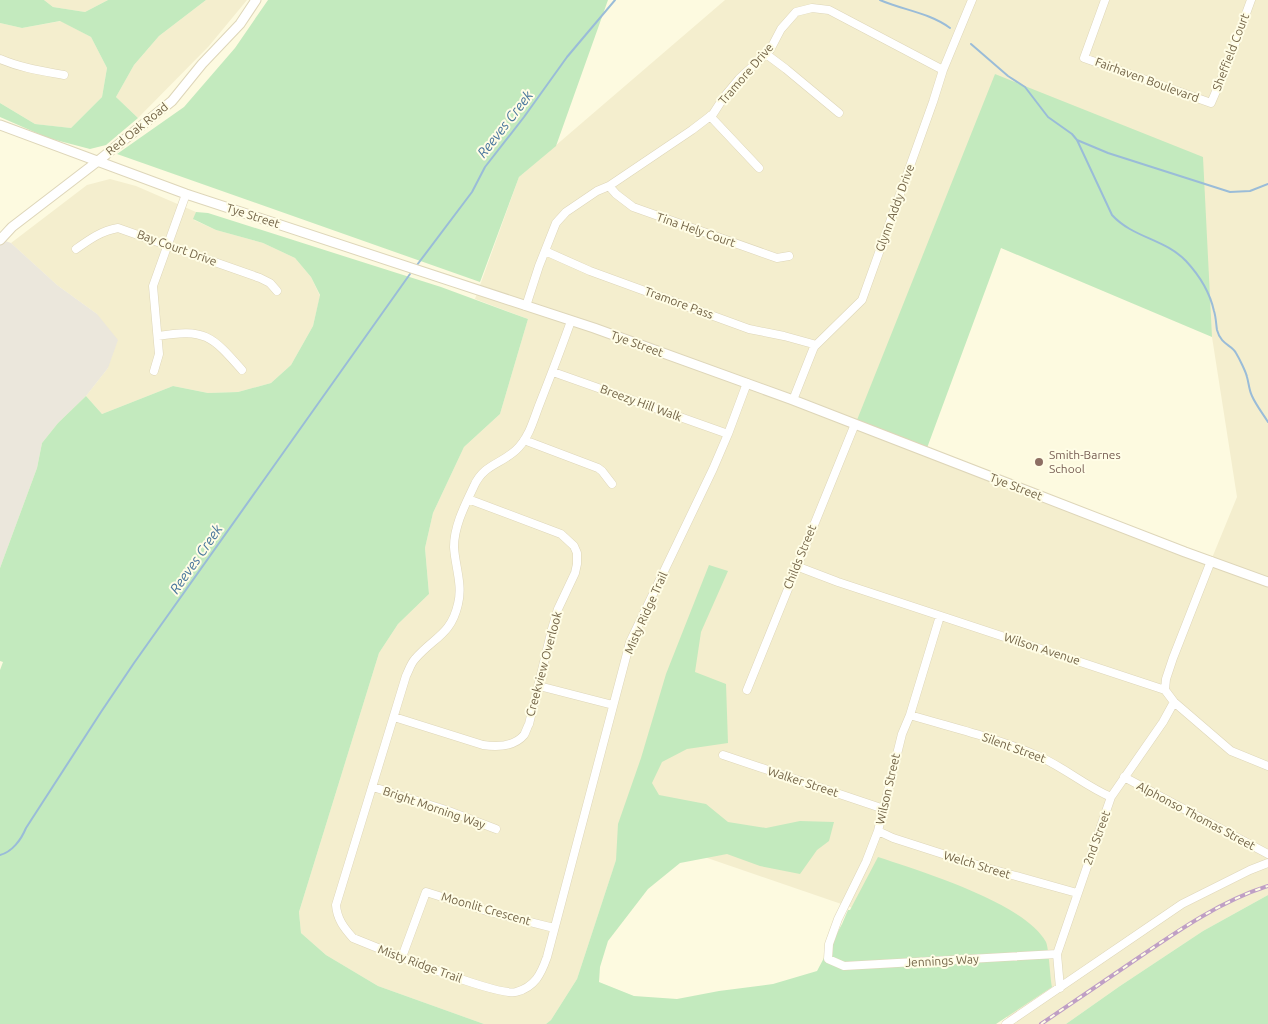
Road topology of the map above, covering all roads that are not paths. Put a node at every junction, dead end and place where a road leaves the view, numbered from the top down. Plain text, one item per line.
1 (256, 0) edge
2 (972, 0) edge
3 (1105, 0) edge
4 (1251, 0) edge
5 (766, 54) junction
6 (0, 59) edge
7 (943, 70) junction
8 (64, 75) dead end
9 (1211, 103) joint
10 (839, 113) dead end
11 (710, 116) junction
12 (0, 124) edge
13 (98, 161) junction
14 (759, 168) dead end
15 (609, 186) junction
16 (186, 194) junction
17 (0, 240) edge
18 (167, 244) junction
19 (76, 249) dead end
20 (545, 251) junction
21 (789, 256) dead end
22 (278, 291) dead end
23 (526, 306) junction
24 (571, 321) junction
25 (158, 336) junction
26 (814, 347) junction
27 (242, 370) dead end
28 (154, 371) dead end
29 (553, 372) junction
30 (747, 383) junction
31 (793, 400) junction
32 (855, 424) junction
33 (728, 434) junction
34 (524, 440) junction
35 (612, 484) dead end
36 (468, 499) junction
37 (1210, 561) junction
38 (796, 566) junction
39 (1268, 582) edge
40 (940, 616) junction
41 (539, 686) junction
42 (747, 690) dead end
43 (1165, 690) junction
44 (1174, 702) junction
45 (613, 705) junction
46 (910, 715) junction
47 (394, 717) junction
48 (723, 756) dead end
49 (1268, 766) edge
50 (1124, 777) junction
51 (372, 787) junction
52 (1111, 797) junction
53 (884, 809) junction
54 (496, 829) dead end
55 (878, 831) junction
56 (1268, 854) edge
57 (1268, 863) edge
58 (1077, 893) junction
59 (554, 928) junction
60 (1057, 954) junction
61 (402, 957) junction
62 (828, 960) joint
63 (1060, 988) junction
64 (1006, 1024) edge

1 - 13 street, Red Oak Road
2 - 7 street, Glynn Addy Drive
3 - 9 street, Fairhaven Boulevard
4 - 9 street, Sheffield Court
5 - 7 street, Tramore Drive
5 - 10 street
5 - 11 street, Tramore Drive
6 - 8 street
7 - 26 street, Glynn Addy Drive
11 - 14 street
11 - 15 street, Tramore Drive
12 - 13 street, Tye Street
13 - 16 street, Tye Street
13 - 17 street, Red Oak Road
15 - 20 street, Tramore Drive
15 - 21 street, Tina Hely Court
16 - 18 street
16 - 23 street, Tye Street
18 - 19 street, Bay Court Drive
18 - 22 street, Bay Court Drive
18 - 25 street
20 - 23 street, Tramore Drive
20 - 26 street, Tramore Pass
23 - 24 street, Tye Street
24 - 29 street, Misty Ridge Trail
24 - 30 street, Tye Street
25 - 27 street
25 - 28 street
26 - 31 street, Glynn Addy Drive
29 - 33 street, Breezy Hill Walk
29 - 34 street, Misty Ridge Trail
30 - 31 street, Tye Street
30 - 33 street, Misty Ridge Trail
31 - 32 street, Tye Street
32 - 37 street, Tye Street
32 - 38 street, Childs Street
33 - 45 street, Misty Ridge Trail
34 - 35 street
34 - 36 street, Misty Ridge Trail
36 - 41 street, Creekview Overlook
36 - 47 street, Misty Ridge Trail
37 - 39 street, Tye Street
37 - 43 street
38 - 40 street, Wilson Avenue
38 - 42 street, Childs Street
40 - 43 street, Wilson Avenue
40 - 46 street, Wilson Street
41 - 45 street
41 - 47 street, Creekview Overlook
43 - 44 street
44 - 49 street
44 - 50 street, 2nd Street
45 - 59 street, Misty Ridge Trail
46 - 52 street, Silent Street
46 - 53 street, Wilson Street
47 - 51 street, Misty Ridge Trail
48 - 53 street, Walker Street
50 - 52 street, 2nd Street
50 - 56 street, Alphonso Thomas Street
51 - 54 street, Bright Morning Way
51 - 61 street, Misty Ridge Trail
52 - 58 street, 2nd Street
53 - 55 street, Wilson Street
55 - 58 street, Welch Street
55 - 62 street, Wilson Street
57 - 63 street
58 - 60 street, 2nd Street
59 - 61 street, Misty Ridge Trail
59 - 61 street, Moonlit Crescent
60 - 62 street, Jennings Way
60 - 63 street, 2nd Street
63 - 64 street

